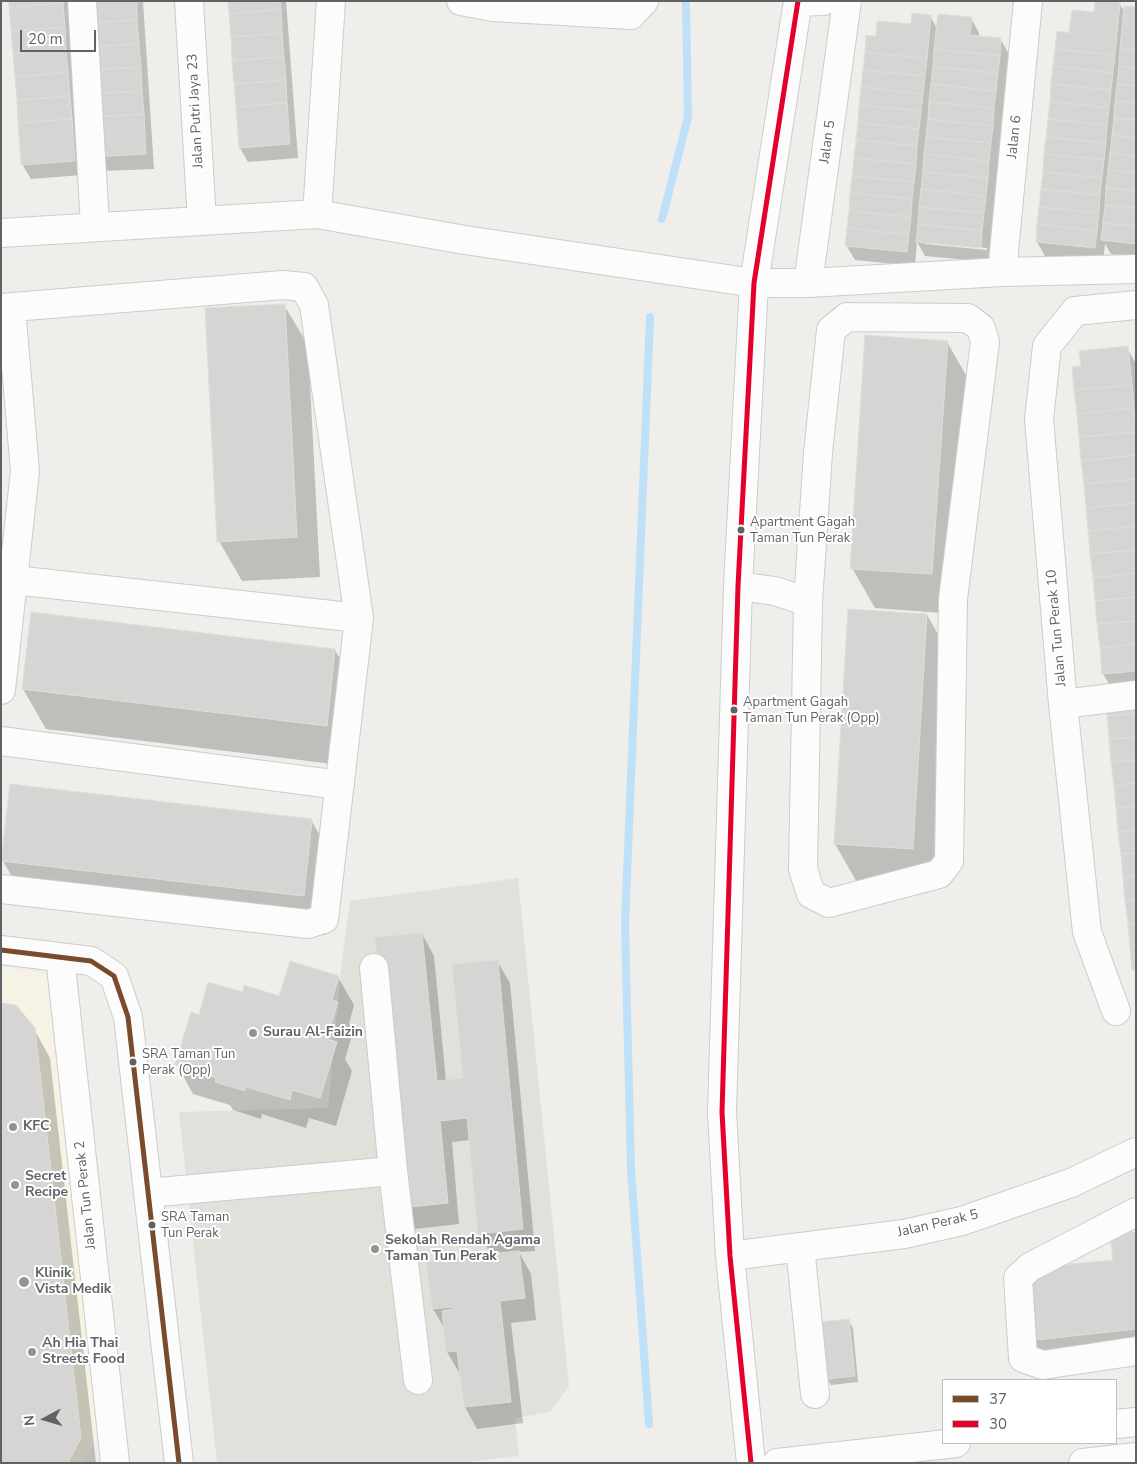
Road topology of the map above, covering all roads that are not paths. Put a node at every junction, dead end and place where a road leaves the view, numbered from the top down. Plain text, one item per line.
1 (82, 1) edge
2 (189, 1) edge
3 (331, 1) edge
4 (462, 1) edge
5 (644, 1) edge
6 (847, 1) edge
7 (1028, 1) edge
8 (806, 2) edge
9 (316, 214) junction
10 (202, 221) junction
11 (95, 226) junction
12 (1, 233) edge
13 (1136, 269) edge
14 (1002, 272) junction
15 (754, 283) junction
16 (808, 283) junction
17 (1136, 305) edge
18 (6, 308) edge
19 (13, 471) edge
20 (810, 574) junction
21 (14, 580) junction
22 (738, 582) junction
23 (808, 602) junction
24 (359, 618) junction
25 (1, 690) edge
26 (1136, 695) edge
27 (1063, 704) junction
28 (1, 741) edge
29 (340, 785) junction
30 (1, 889) edge
31 (1, 950) edge
32 (60, 957) junction
33 (374, 968) dead end
34 (1116, 1011) dead end
35 (1136, 1152) edge
36 (393, 1171) junction
37 (148, 1194) junction
38 (1136, 1212) edge
39 (800, 1247) junction
40 (730, 1256) junction
41 (1136, 1351) edge
42 (418, 1380) dead end
43 (815, 1394) dead end
44 (1136, 1422) edge
45 (1117, 1424) edge
46 (947, 1444) edge
47 (1136, 1457) edge
48 (179, 1461) edge
49 (114, 1463) edge
50 (751, 1463) edge
51 (777, 1463) edge
52 (1083, 1463) edge

1 - 11 street
2 - 10 street, Jalan Putri Jaya 23
3 - 9 street
4 - 5 street
6 - 16 street, Jalan 5
7 - 14 street, Jalan 6
8 - 15 street
9 - 10 street
9 - 15 street
10 - 11 street
11 - 12 street
13 - 14 street
14 - 16 street
15 - 16 street
15 - 22 street
17 - 27 street, Jalan Tun Perak 10
18 - 19 street
18 - 24 street
19 - 21 street
20 - 22 street
20 - 23 street
20 - 23 street
21 - 24 street
21 - 25 street
22 - 23 street
22 - 40 street
24 - 29 street
26 - 27 street
27 - 34 street, Jalan Tun Perak 10
28 - 29 street
29 - 30 street
31 - 32 street
32 - 37 street
32 - 49 street, Jalan Tun Perak 2
33 - 36 street
35 - 39 street, Jalan Perak 5
36 - 37 street
36 - 42 street
37 - 48 street
38 - 41 street
39 - 40 street, Jalan Perak 5
39 - 43 street
40 - 50 street
44 - 45 street
46 - 51 street
47 - 52 street

